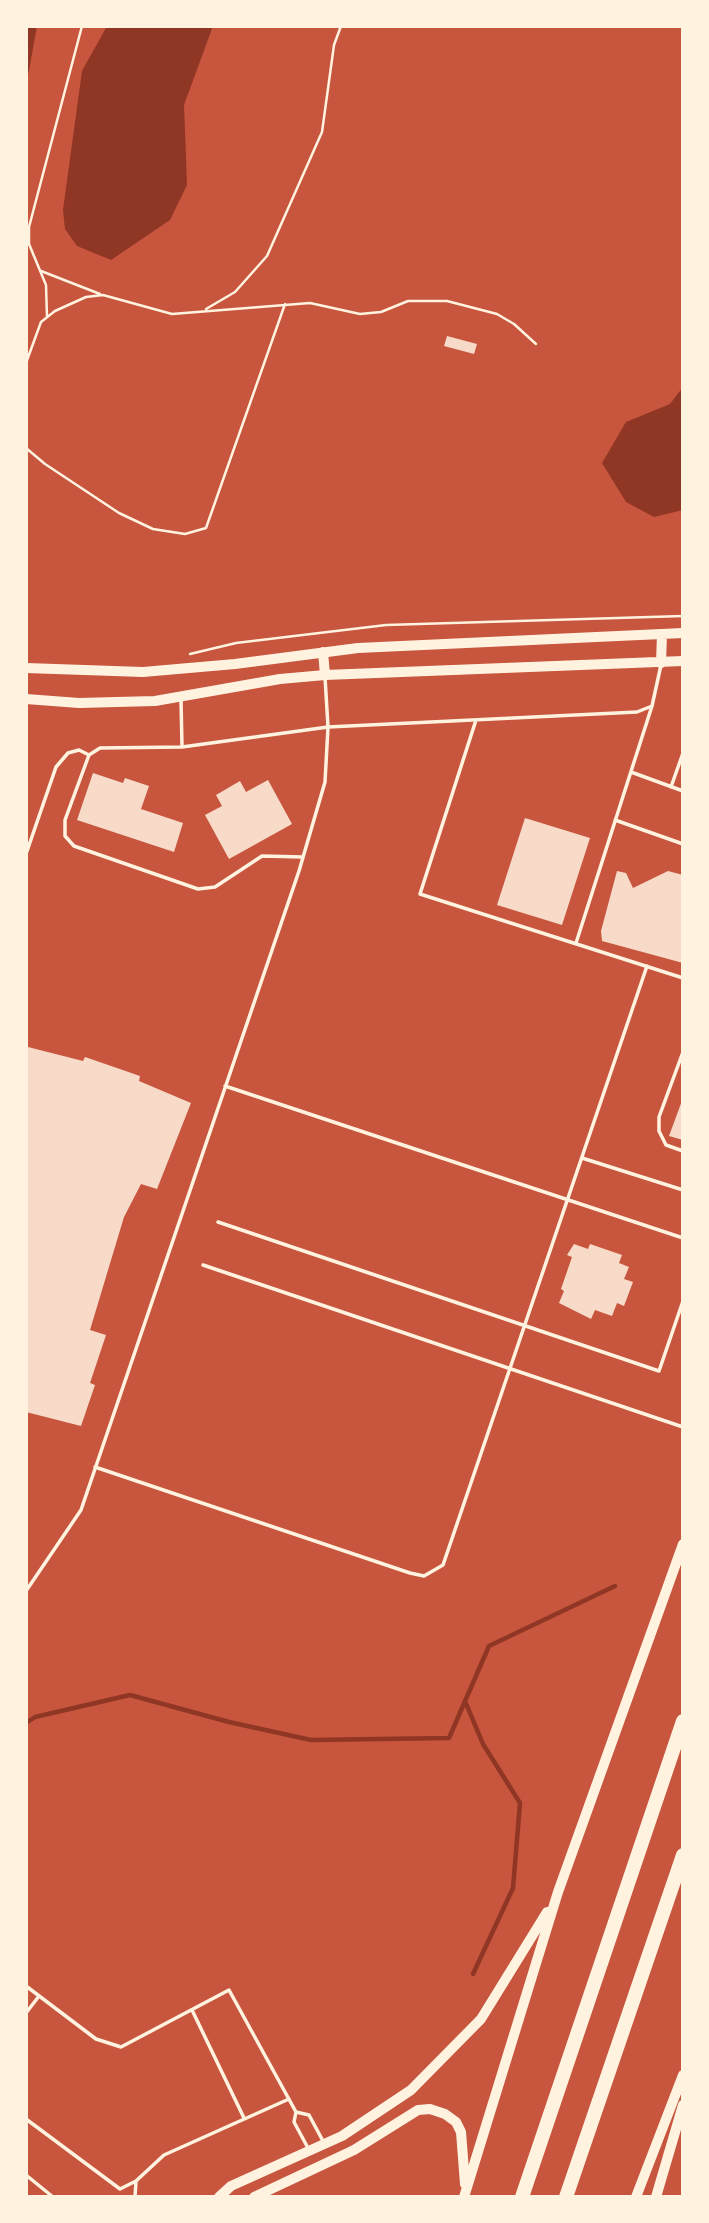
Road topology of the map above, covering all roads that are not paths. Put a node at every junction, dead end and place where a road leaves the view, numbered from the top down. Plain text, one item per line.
1 (683, 633) edge
2 (662, 634) junction
3 (323, 652) junction
4 (683, 661) edge
5 (661, 663) junction
6 (26, 668) edge
7 (325, 675) junction
8 (26, 699) edge
9 (181, 699) junction
10 (652, 706) junction
11 (476, 720) junction
12 (328, 727) junction
13 (181, 747) junction
14 (683, 753) edge
15 (89, 755) junction
16 (631, 772) junction
17 (671, 787) junction
18 (683, 791) edge
19 (615, 820) junction
20 (683, 844) edge
21 (26, 854) edge
22 (303, 857) junction
23 (576, 943) junction
24 (647, 966) junction
25 (683, 978) edge
26 (683, 1052) edge
27 (225, 1086) junction
28 (683, 1151) edge
29 (582, 1158) junction
30 (683, 1190) edge
31 (567, 1201) junction
32 (218, 1222) dead end
33 (683, 1238) edge
34 (203, 1265) dead end
35 (683, 1301) edge
36 (524, 1326) junction
37 (510, 1369) junction
38 (683, 1427) edge
39 (95, 1467) junction
40 (683, 1544) edge
41 (26, 1591) edge
42 (683, 1721) edge
43 (683, 1855) edge
44 (558, 1892) junction
45 (26, 1986) edge
46 (39, 1996) junction
47 (192, 2010) junction
48 (26, 2012) edge
49 (683, 2075) edge
50 (289, 2099) junction
51 (683, 2105) edge
52 (296, 2112) junction
53 (26, 2119) edge
54 (245, 2119) junction
55 (325, 2144) junction
56 (310, 2152) junction
57 (26, 2175) edge
58 (136, 2181) junction
59 (465, 2194) edge
60 (53, 2197) edge
61 (135, 2197) edge
62 (219, 2197) edge
63 (254, 2197) edge
64 (522, 2197) edge
65 (566, 2197) edge
66 (636, 2197) edge
67 (656, 2197) edge

1 - 2 street
2 - 3 street
2 - 5 street
3 - 6 street
3 - 7 street
4 - 5 street
5 - 7 street
5 - 10 lane
7 - 9 street
7 - 12 lane
8 - 9 street
9 - 13 lane
10 - 11 lane
10 - 16 lane
11 - 12 lane
11 - 23 lane
12 - 13 lane
12 - 22 lane
13 - 15 lane
14 - 17 lane
15 - 21 lane
15 - 22 lane
16 - 17 lane
16 - 19 lane
17 - 18 lane
19 - 20 lane
19 - 23 lane
22 - 27 lane
23 - 24 lane
24 - 25 lane
24 - 29 lane
26 - 28 lane
27 - 31 lane
27 - 39 lane
29 - 30 lane
29 - 31 lane
31 - 33 lane
31 - 36 lane
32 - 36 lane
34 - 37 lane
35 - 36 lane
36 - 37 lane
37 - 38 lane
37 - 39 lane
39 - 41 lane
40 - 44 main road
42 - 64 highway
43 - 65 highway
44 - 55 main road
44 - 59 main road
45 - 46 lane
46 - 47 lane
46 - 48 lane
47 - 50 lane
47 - 54 lane
49 - 66 main road
50 - 52 lane
50 - 54 lane
51 - 67 main road
52 - 55 lane
52 - 56 lane
53 - 58 lane
54 - 58 lane
55 - 56 main road
56 - 62 main road
57 - 60 lane
58 - 61 lane
59 - 63 main road

